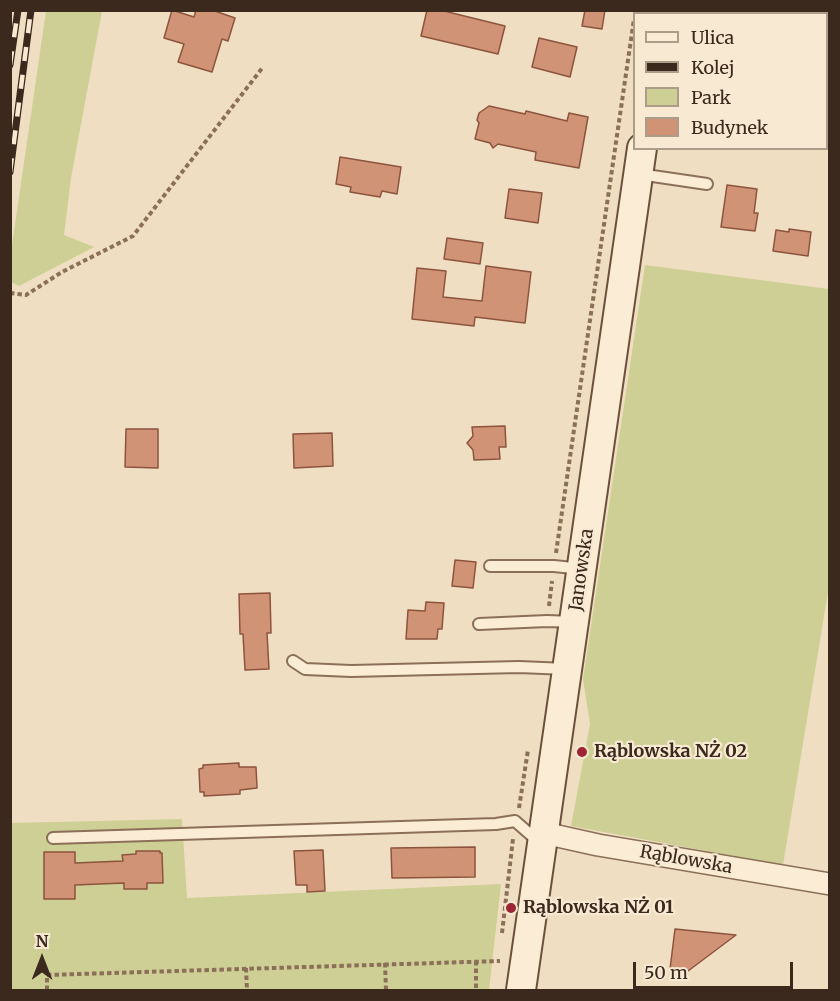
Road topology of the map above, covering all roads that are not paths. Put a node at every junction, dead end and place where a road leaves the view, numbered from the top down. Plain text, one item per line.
1 (640, 161) edge
2 (706, 184) dead end
3 (490, 566) dead end
4 (568, 568) junction
5 (560, 621) junction
6 (479, 624) dead end
7 (293, 661) dead end
8 (567, 669) junction
9 (53, 838) dead end
10 (543, 839) junction
11 (830, 884) edge
12 (521, 990) edge

1 - 2 lane
1 - 4 street, Janowska
3 - 4 lane
4 - 5 street, Janowska
5 - 6 lane
5 - 8 street, Janowska
7 - 8 lane
8 - 10 street, Janowska
9 - 10 lane
10 - 11 street, Rąblowska
10 - 12 street, Janowska

